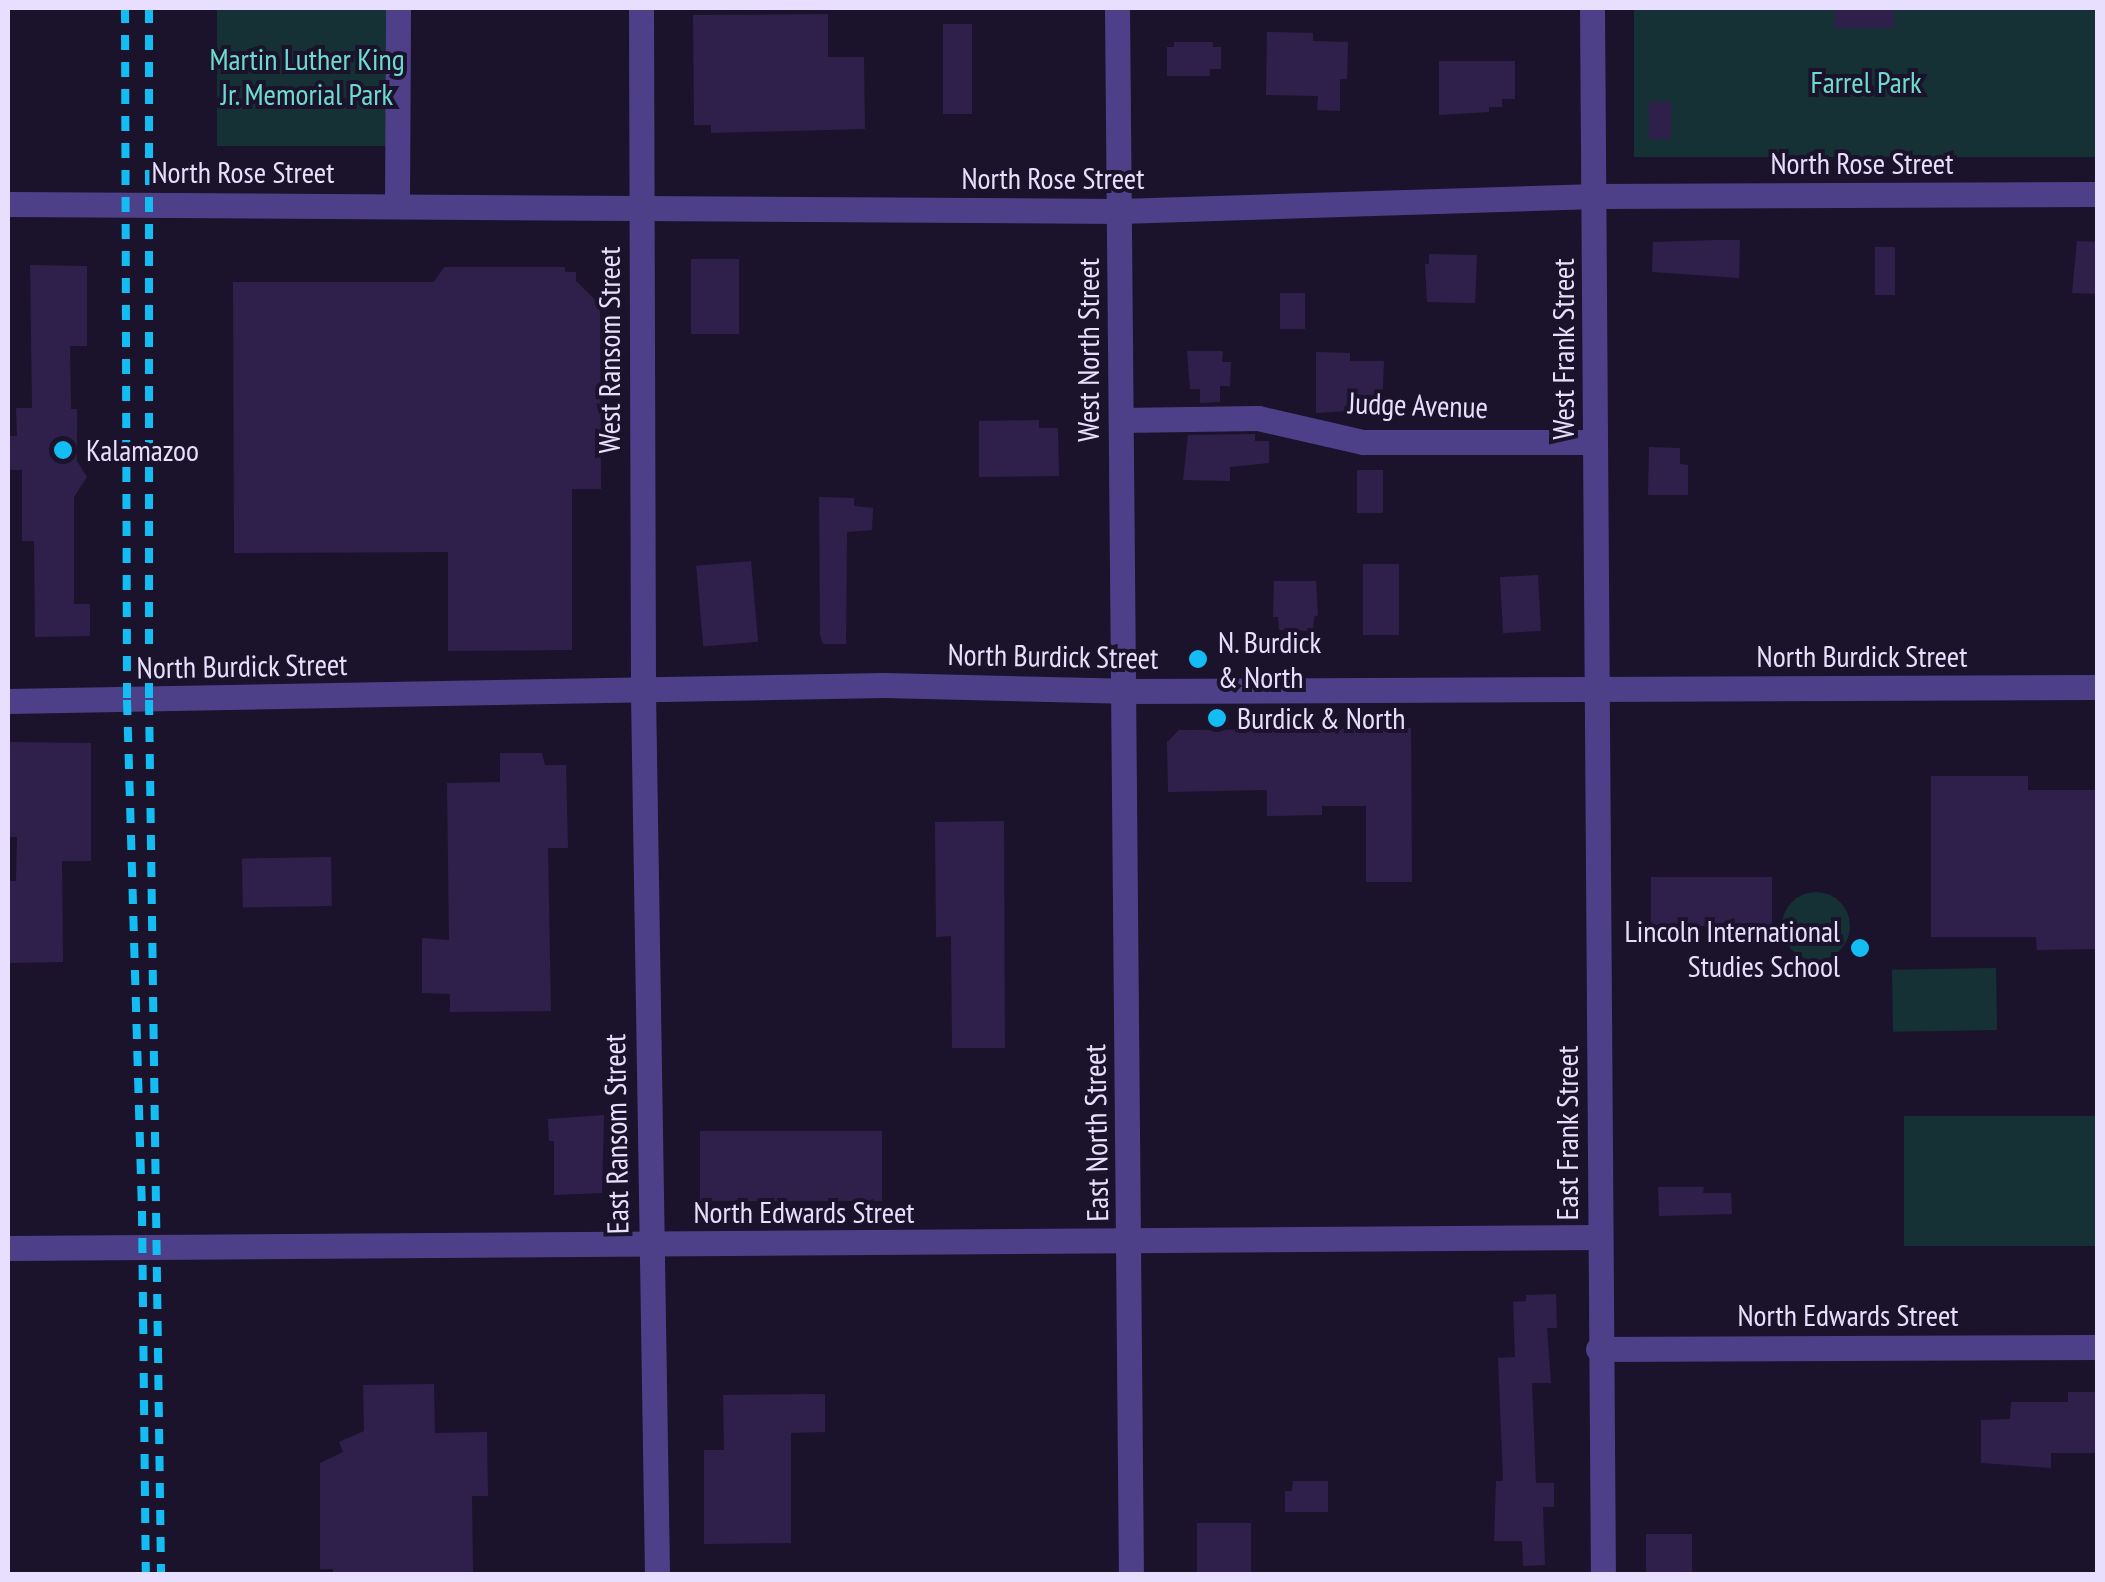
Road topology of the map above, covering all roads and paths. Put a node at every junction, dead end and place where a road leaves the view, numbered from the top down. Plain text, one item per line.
1 (398, 8) edge
2 (641, 8) edge
3 (1117, 8) edge
4 (1592, 8) edge
5 (2098, 194) edge
6 (1596, 196) junction
7 (8, 204) edge
8 (396, 205) junction
9 (640, 207) junction
10 (1120, 210) junction
11 (1121, 420) junction
12 (1595, 442) junction
13 (2098, 687) edge
14 (1596, 690) junction
15 (1124, 691) junction
16 (643, 692) junction
17 (8, 701) edge
18 (1600, 1237) junction
19 (1129, 1243) junction
20 (650, 1246) junction
21 (8, 1248) edge
22 (2098, 1347) edge
23 (1598, 1349) junction
24 (657, 1574) edge
25 (1131, 1574) edge
26 (1602, 1574) edge

1 - 8 street
2 - 9 street, West Ransom Street
3 - 10 street, West North Street
4 - 6 street, West Frank Street
5 - 6 street, North Rose Street
6 - 10 street, North Rose Street
6 - 12 street, West Frank Street
7 - 8 street, North Rose Street
8 - 9 street, North Rose Street
9 - 10 street, North Rose Street
9 - 16 street, West Ransom Street
10 - 11 street, West North Street
11 - 12 street, Judge Avenue
11 - 15 street, West North Street
12 - 14 street, West Frank Street
13 - 14 street, North Burdick Street
14 - 15 street, North Burdick Street
14 - 18 street, East Frank Street
15 - 16 street, North Burdick Street
15 - 19 street, East North Street
16 - 17 street, North Burdick Street
16 - 20 street, East Ransom Street
18 - 19 street, North Edwards Street
18 - 23 street, East Frank Street
19 - 20 street, North Edwards Street
19 - 25 street, East North Street
20 - 21 street, North Edwards Street
20 - 24 street, East Ransom Street
22 - 23 street, North Edwards Street
23 - 26 street, East Frank Street

